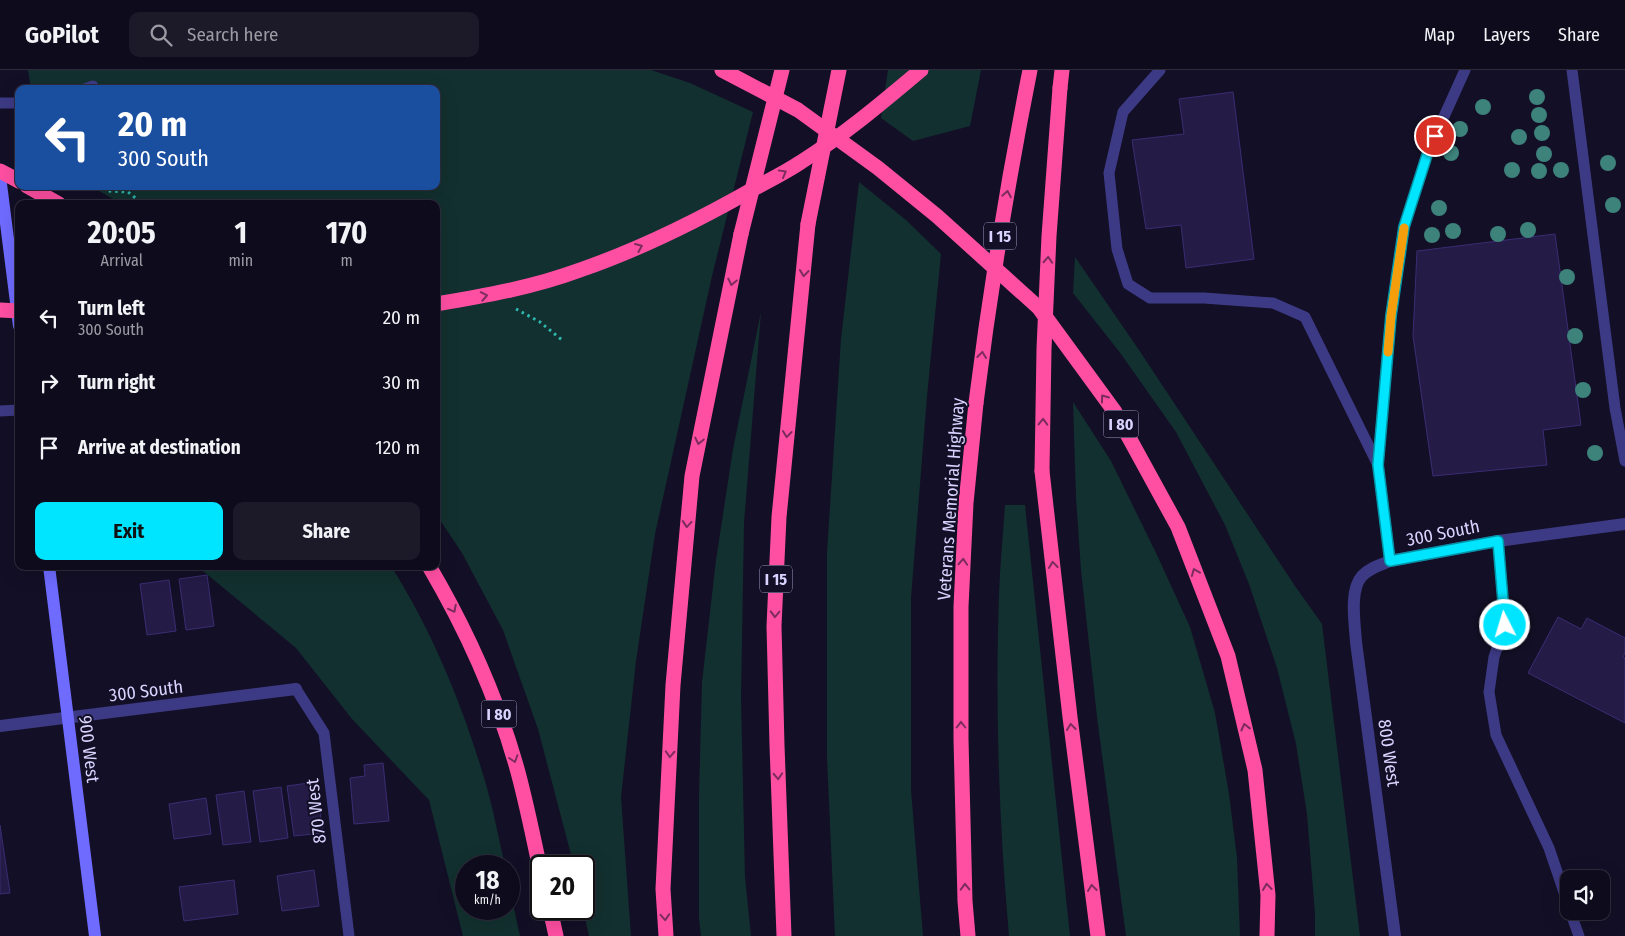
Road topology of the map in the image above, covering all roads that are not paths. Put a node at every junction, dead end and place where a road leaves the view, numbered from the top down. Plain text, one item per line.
1 (722, 70) edge
2 (782, 70) edge
3 (839, 70) edge
4 (922, 70) edge
5 (1030, 70) edge
6 (1062, 70) edge
7 (1160, 70) edge
8 (1465, 70) edge
9 (1572, 70) edge
10 (0, 103) edge
11 (15, 103) edge
12 (0, 171) edge
13 (0, 176) edge
14 (15, 180) edge
15 (35, 190) edge
16 (53, 200) edge
17 (15, 294) edge
18 (440, 303) edge
19 (0, 310) edge
20 (15, 311) edge
21 (15, 410) edge
22 (0, 412) edge
23 (1625, 462) edge
24 (1378, 465) junction
25 (1625, 524) edge
26 (1498, 541) junction
27 (1390, 561) junction
28 (50, 570) edge
29 (431, 570) edge
30 (1361, 576) joint
31 (296, 689) joint
32 (68, 718) junction
33 (0, 726) edge
34 (537, 855) edge
35 (1560, 880) edge
36 (552, 920) edge
37 (1573, 920) edge
38 (95, 936) edge
39 (349, 936) edge
40 (556, 936) edge
41 (666, 936) edge
42 (784, 936) edge
43 (968, 936) edge
44 (1098, 936) edge
45 (1267, 936) edge
46 (1395, 936) edge
47 (1579, 936) edge

45 -> 1 highway, I 80
2 -> 41 highway, bridge
3 -> 42 highway, I 15, bridge
18 -> 4 highway, bridge
43 -> 5 highway, Veterans Memorial Highway / I 15, bridge
44 -> 6 highway, bridge
7 - 24 lane
8 - 24 lane
9 - 23 lane
10 - 11 lane
12 - 14 highway
13 - 17 main road
15 - 16 highway
19 - 20 highway, bridge
21 - 22 lane
24 - 27 lane
25 - 26 street, 300 South
26 - 27 street, 300 South
26 - 35 lane
27 - 30 street, 300 South
28 - 32 main road, 900 West
29 -> 34 highway, I 80
30 - 46 street, 800 West
31 - 32 street, 300 South
31 - 39 lane, 870 West
32 - 33 street, 300 South
32 - 38 main road, 900 West
36 - 40 highway
37 - 47 lane

